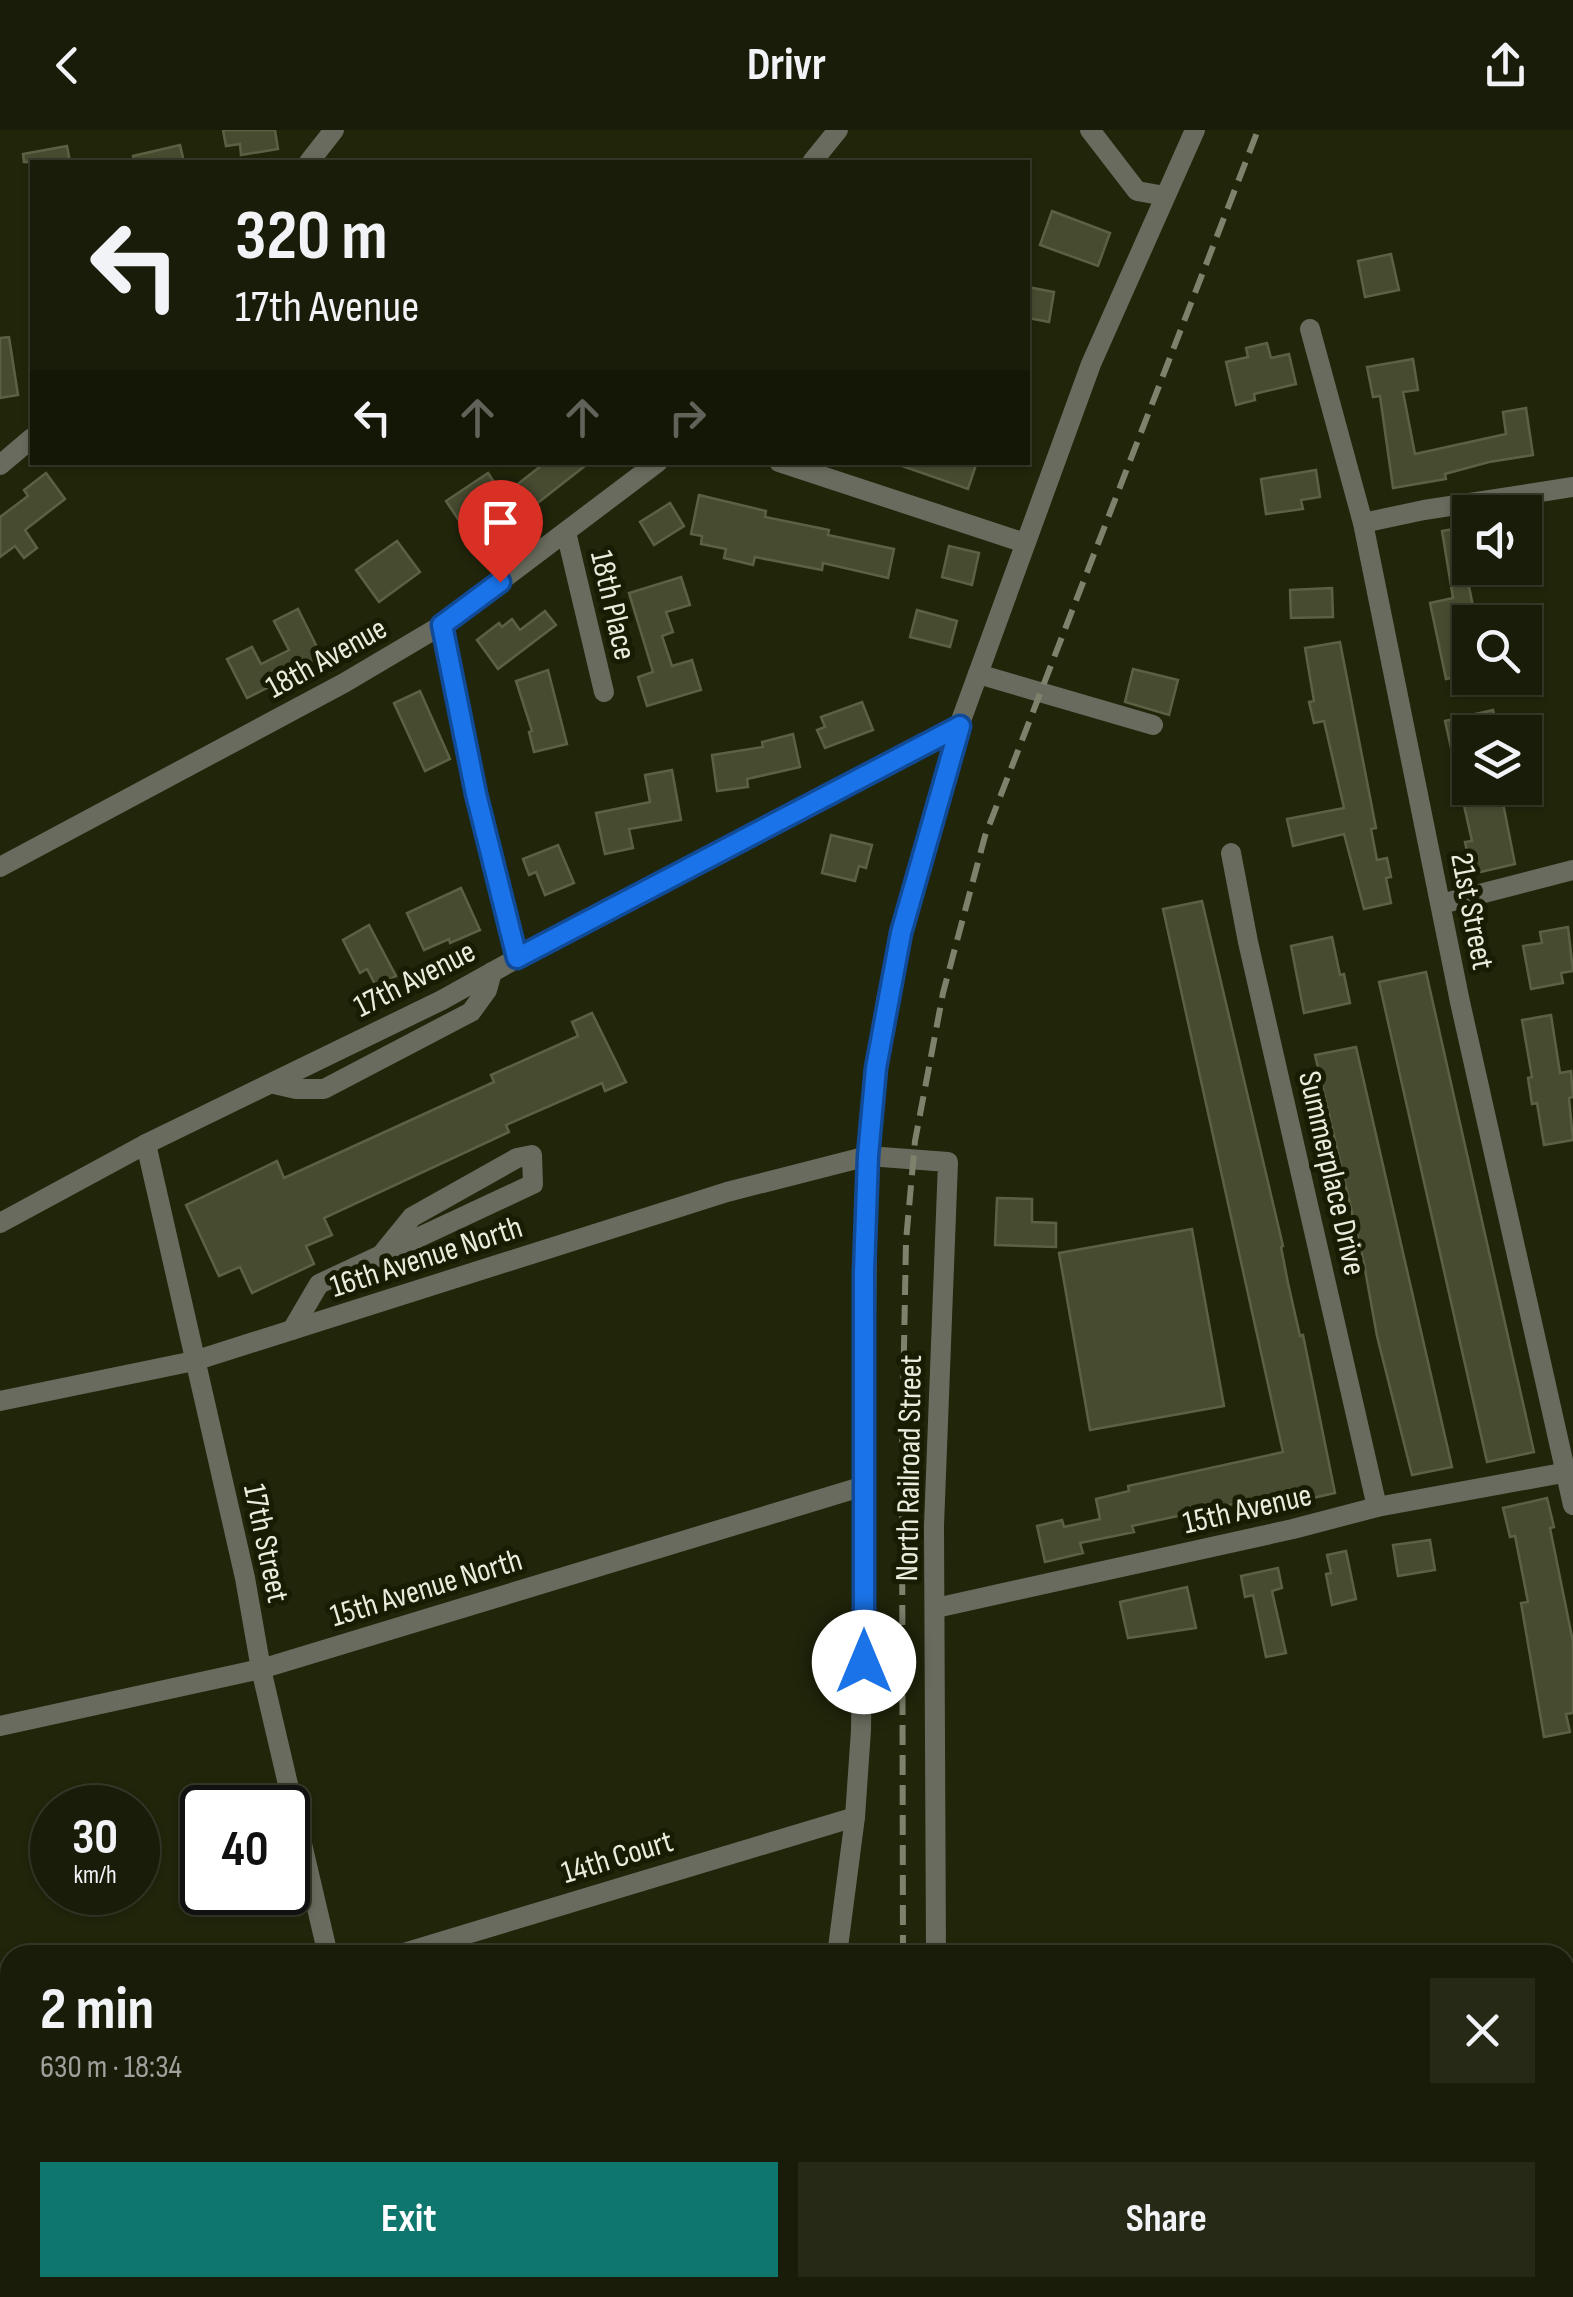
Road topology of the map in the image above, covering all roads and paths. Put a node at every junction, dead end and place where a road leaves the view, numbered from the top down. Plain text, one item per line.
1 (334, 130) edge
2 (838, 130) edge
3 (1090, 130) edge
4 (1195, 130) edge
5 (311, 160) edge
6 (814, 160) edge
7 (1165, 196) junction
8 (1310, 329) dead end
9 (30, 440) edge
10 (0, 465) edge
11 (654, 465) edge
12 (787, 465) edge
13 (1573, 487) edge
14 (1362, 523) junction
15 (566, 532) junction
16 (1026, 543) junction
17 (442, 625) junction
18 (978, 674) junction
19 (604, 692) dead end
20 (1154, 725) dead end
21 (960, 726) junction
22 (1232, 853) dead end
23 (0, 867) edge
24 (1573, 870) edge
25 (1441, 904) junction
26 (517, 958) junction
27 (146, 1144) junction
28 (868, 1156) junction
29 (948, 1162) joint
30 (0, 1223) edge
31 (381, 1255) junction
32 (292, 1330) junction
33 (194, 1361) junction
34 (0, 1401) edge
35 (1569, 1472) edge
36 (864, 1486) junction
37 (1573, 1505) edge
38 (1377, 1507) junction
39 (936, 1608) junction
40 (261, 1669) junction
41 (0, 1726) edge
42 (855, 1817) junction
43 (326, 1945) edge
44 (430, 1945) edge
45 (838, 1945) edge
46 (936, 1945) edge

1 - 5 street
2 - 6 street
3 - 7 street
4 - 7 street
7 - 16 street
8 - 14 street, 21st Street
9 - 10 street
11 - 15 street, 18th Avenue
12 - 16 street
13 - 14 street
14 - 25 street, 21st Street
15 - 17 street, 18th Avenue
15 - 19 street, 18th Place
16 - 18 street
17 - 23 street, 18th Avenue
17 - 26 street
18 - 20 street
18 - 21 street
21 - 26 street, 17th Avenue
21 - 28 street
22 - 38 street, Summerplace Drive
24 - 25 street
25 - 35 street, 21st Street
26 - 27 street, 17th Avenue
27 - 30 street, 17th Avenue
27 - 33 street, 17th Street
28 - 29 street, 16th Avenue North
28 - 32 street, 16th Avenue North
28 - 36 street
29 - 39 street, North Railroad Street
31 - 31 street
31 - 32 street
32 - 33 street, 16th Avenue North
33 - 34 street, 16th Avenue North
33 - 40 street, 17th Street
35 - 37 street, 21st Street
35 - 38 street, 15th Avenue
36 - 40 street, 15th Avenue North
36 - 42 street
38 - 39 street, 15th Avenue
39 - 46 street, North Railroad Street
40 - 41 street, 15th Avenue North
40 - 43 street, 17th Street
42 - 44 street, 14th Court
42 - 45 street

